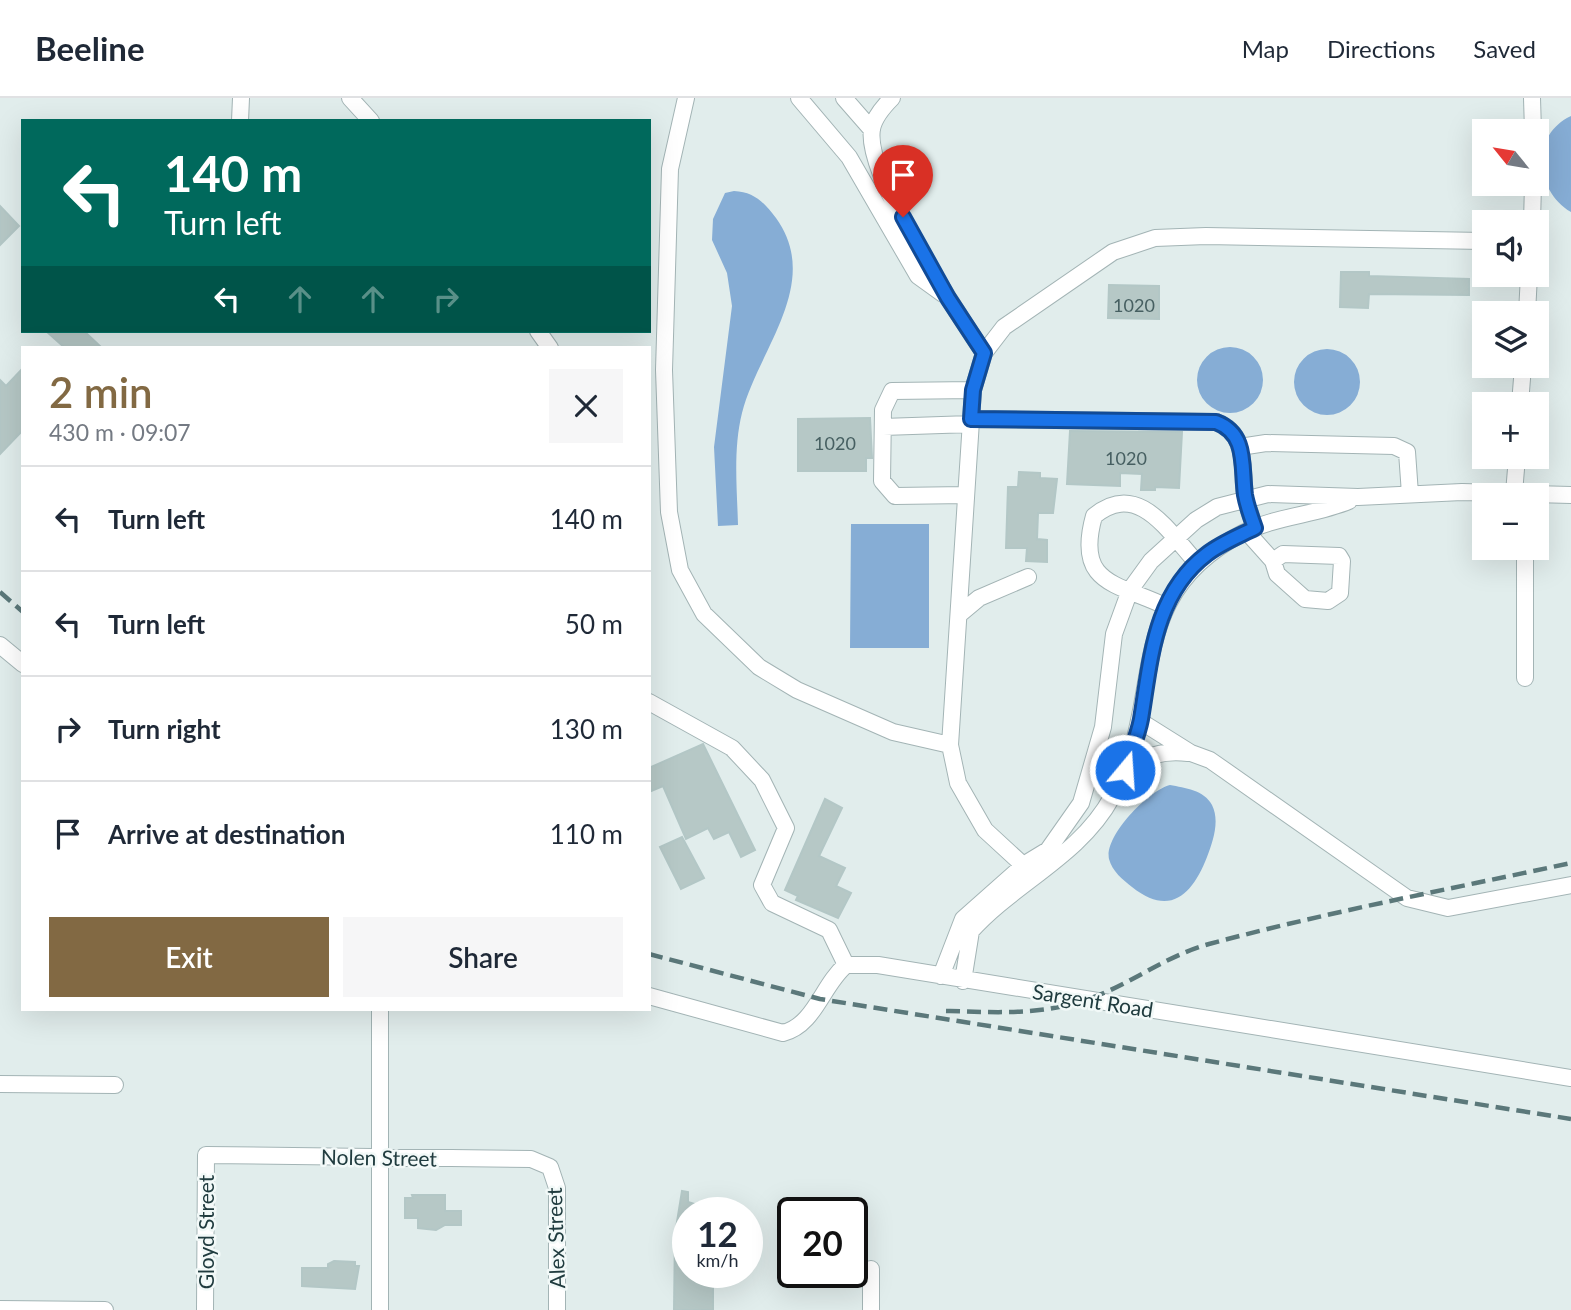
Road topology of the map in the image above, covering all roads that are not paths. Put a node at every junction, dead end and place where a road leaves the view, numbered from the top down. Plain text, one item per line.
1 (241, 98) edge
2 (350, 98) edge
3 (686, 98) edge
4 (799, 98) edge
5 (844, 98) edge
6 (892, 98) edge
7 (1532, 98) edge
8 (240, 119) edge
9 (369, 119) edge
10 (1533, 119) edge
11 (872, 130) junction
12 (1472, 241) edge
13 (948, 298) junction
14 (984, 353) junction
15 (973, 390) junction
16 (971, 422) junction
17 (883, 427) junction
18 (1240, 447) junction
19 (1410, 494) junction
20 (1472, 494) edge
21 (966, 495) junction
22 (1549, 495) edge
23 (1571, 495) edge
24 (1358, 497) junction
25 (1245, 498) junction
26 (1251, 530) junction
27 (1175, 539) junction
28 (1525, 560) edge
29 (1273, 561) dead end
30 (1198, 564) junction
31 (1028, 578) dead end
32 (1130, 590) junction
33 (1165, 606) junction
34 (961, 613) junction
35 (0, 645) edge
36 (21, 662) edge
37 (1525, 678) dead end
38 (651, 703) edge
39 (1140, 721) junction
40 (950, 745) junction
41 (1191, 753) junction
42 (1125, 770) junction
43 (1030, 870) junction
44 (1571, 885) edge
45 (846, 965) junction
46 (942, 976) junction
47 (963, 981) junction
48 (651, 997) edge
49 (380, 1011) edge
50 (1571, 1078) edge
51 (0, 1084) edge
52 (115, 1086) dead end
53 (205, 1155) joint
54 (380, 1156) junction
55 (550, 1167) joint
56 (871, 1269) dead end
57 (0, 1309) edge
58 (104, 1310) edge
59 (205, 1310) edge
60 (380, 1310) edge
61 (557, 1310) edge
62 (871, 1310) edge

1 - 8 street
2 - 9 street
3 - 40 street
4 - 13 street
5 - 11 street
6 - 11 street
7 - 10 street
11 - 13 street
12 - 14 street
13 - 14 street
14 - 15 street
15 - 16 street
15 - 17 street
16 - 17 street
16 - 18 street
16 - 21 street
17 - 21 street
18 - 19 street
18 - 25 street
19 - 20 street
19 - 24 street
21 - 34 street
22 - 23 street
24 - 25 street
24 - 26 street
25 - 26 street
25 - 27 street
26 - 29 street
26 - 30 street
27 - 30 street
27 - 32 street
27 - 32 street
28 - 37 street
30 - 33 street
31 - 34 street
32 - 33 street
32 - 43 street
33 - 39 street
34 - 40 street
35 - 36 street
38 - 45 street
39 - 41 street
39 - 42 street
40 - 43 street
41 - 42 street
41 - 44 street
42 - 43 street
43 - 46 street
43 - 47 street
45 - 46 street, Sargent Road
45 - 48 street
46 - 47 street, Sargent Road
47 - 50 street, Sargent Road
49 - 54 street
51 - 52 street
53 - 54 street, Nolen Street
53 - 59 street, Gloyd Street
54 - 55 street, Nolen Street
54 - 60 street
55 - 61 street, Alex Street
56 - 62 street
57 - 58 street

